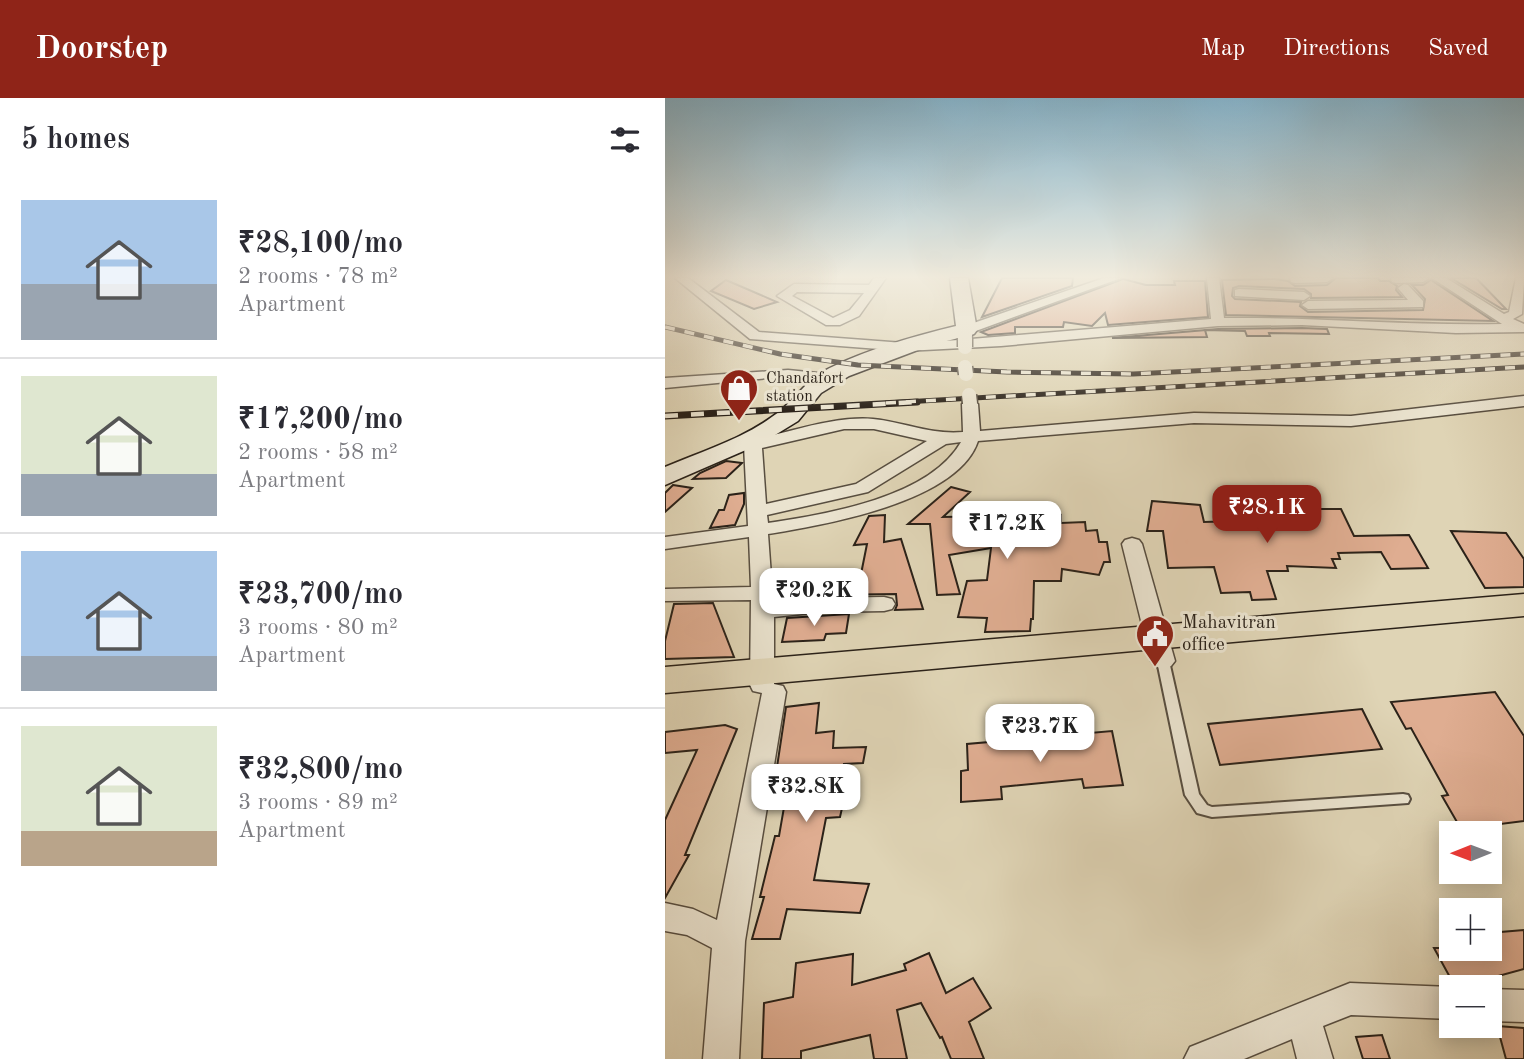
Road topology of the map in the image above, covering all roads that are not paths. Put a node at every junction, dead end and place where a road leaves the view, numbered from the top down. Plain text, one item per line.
1 (738, 323) edge
2 (964, 323) edge
3 (1002, 323) edge
4 (1199, 323) edge
5 (1333, 323) edge
6 (1521, 328) edge
7 (966, 338) junction
8 (906, 347) junction
9 (828, 379) junction
10 (665, 383) edge
11 (1524, 401) edge
12 (969, 436) junction
13 (942, 439) junction
14 (753, 441) junction
15 (668, 473) edge
16 (758, 524) junction
17 (665, 543) edge
18 (1132, 544) dead end
19 (665, 595) edge
20 (763, 603) junction
21 (884, 604) dead end
22 (1524, 605) edge
23 (1524, 628) edge
24 (1159, 650) junction
25 (665, 680) edge
26 (766, 686) junction
27 (665, 703) edge
28 (1402, 799) dead end
29 (665, 917) edge
30 (729, 941) junction
31 (1439, 1003) edge
32 (1502, 1005) edge
33 (1524, 1006) edge
34 (1304, 1018) junction
35 (721, 1059) edge
36 (1202, 1059) edge
37 (1315, 1059) edge

1 - 8 street
2 - 7 main road
3 - 7 street
4 - 8 street
5 - 6 street
7 - 8 main road
7 - 12 street
8 - 9 main road
9 - 10 street
9 - 14 main road
11 - 12 street
12 - 13 street
12 - 16 street
13 - 14 street
13 - 16 street
14 - 15 main road
14 - 16 street
16 - 17 street
16 - 20 street
18 - 24 street
19 - 20 street
20 - 21 street
20 - 26 street
22 - 24 main road
23 - 24 main road
24 - 26 main road
24 - 28 lane
25 - 26 main road
26 - 27 main road
26 - 30 street
29 - 30 street
30 - 35 street
31 - 34 street
32 - 33 street
34 - 36 street
34 - 37 street

